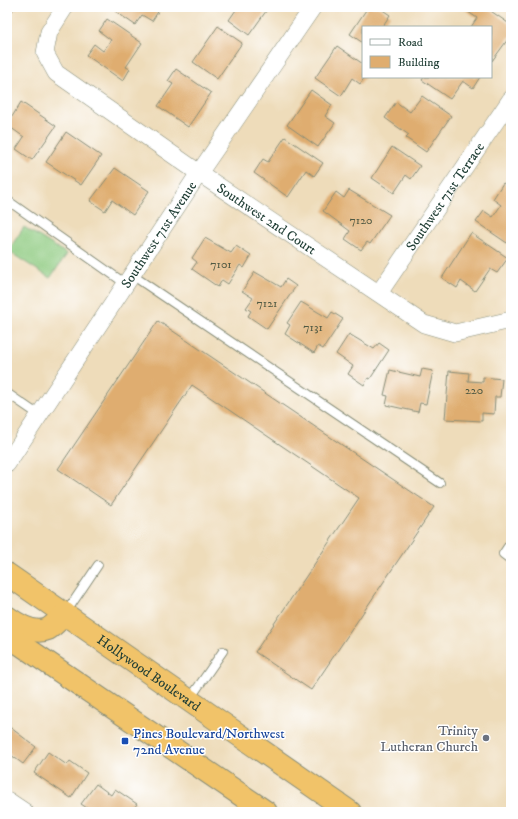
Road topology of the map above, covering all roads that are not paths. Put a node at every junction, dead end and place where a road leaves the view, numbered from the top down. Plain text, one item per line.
1 (65, 7) edge
2 (312, 7) edge
3 (511, 99) edge
4 (199, 173) junction
5 (7, 200) edge
6 (129, 280) junction
7 (379, 293) junction
8 (511, 320) edge
9 (7, 393) edge
10 (39, 416) junction
11 (7, 464) edge
12 (440, 483) dead end
13 (511, 542) edge
14 (511, 560) edge
15 (98, 565) dead end
16 (7, 574) edge
17 (65, 614) junction
18 (7, 617) edge
19 (7, 635) edge
20 (223, 651) dead end
21 (189, 700) junction
22 (7, 800) edge
23 (25, 812) edge
24 (266, 812) edge
25 (350, 812) edge

1 - 4 street, Southwest 2nd Court
2 - 4 street, Southwest 71st Avenue
3 - 7 street, Southwest 71st Terrace
4 - 6 street, Southwest 71st Avenue
4 - 7 street, Southwest 2nd Court
5 - 6 lane
6 - 10 street, Southwest 71st Avenue
6 - 12 lane
7 - 8 street, Southwest 2nd Court
9 - 10 lane
10 - 11 street, Southwest 71st Avenue
13 - 14 lane
15 - 17 lane
16 - 17 highway, Hollywood Boulevard
17 - 18 highway
17 - 21 highway, Hollywood Boulevard
19 - 24 highway
20 - 21 lane
21 - 25 highway, Hollywood Boulevard
22 - 23 street

